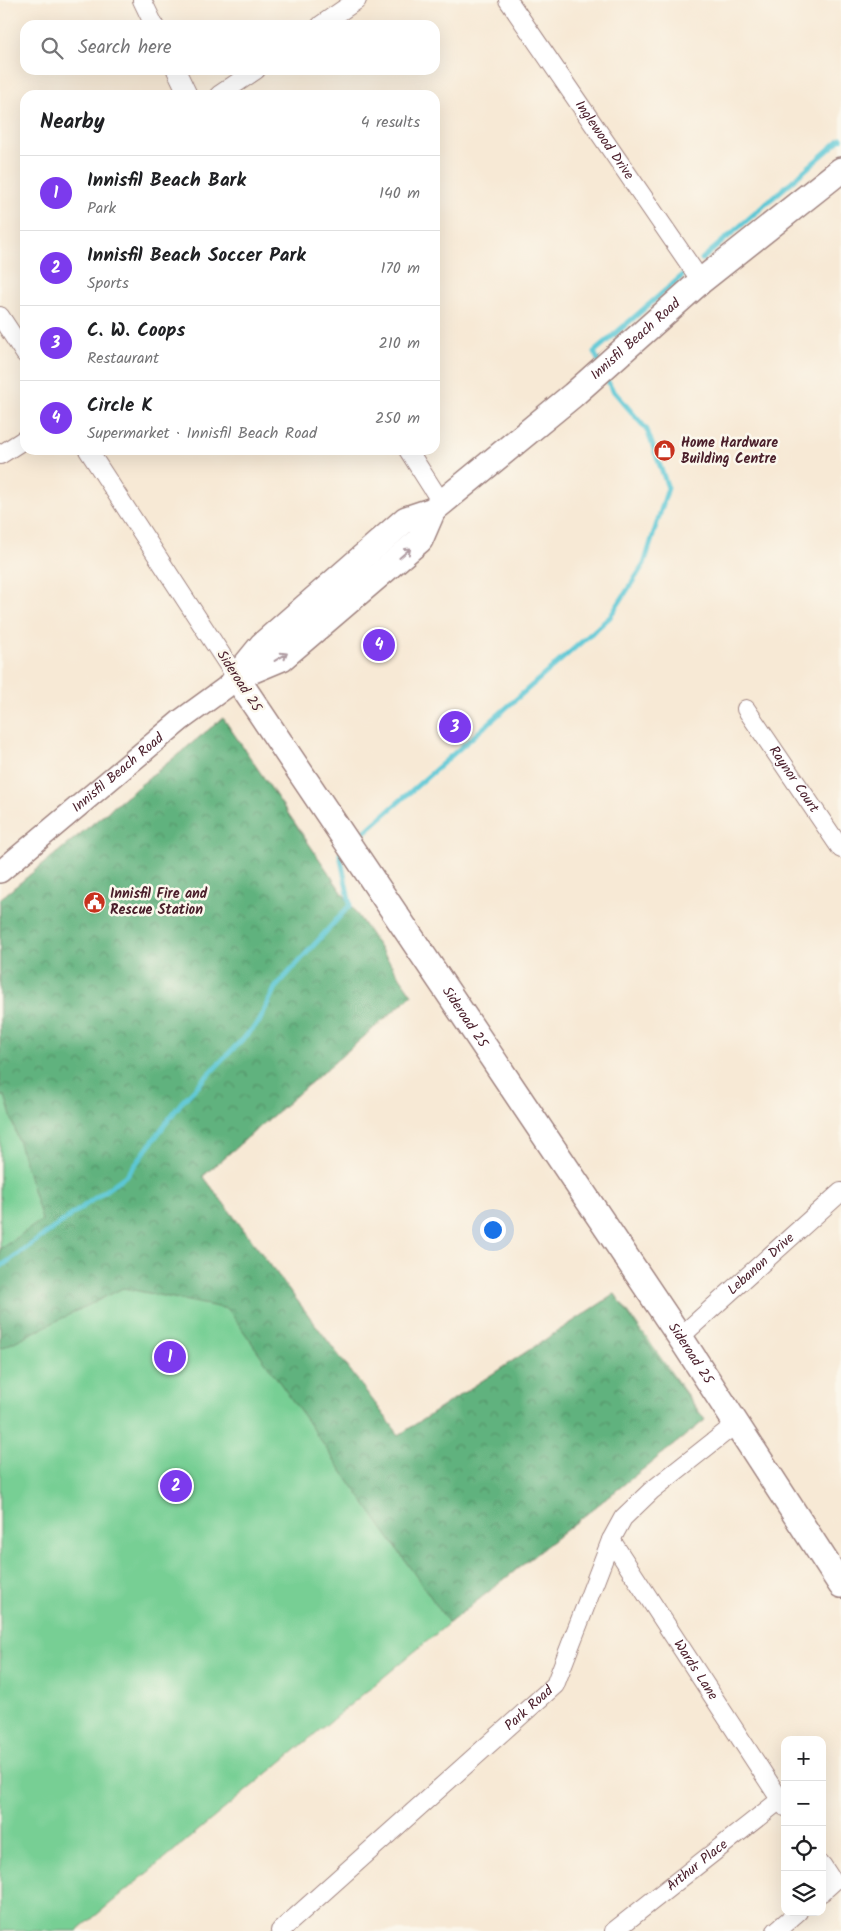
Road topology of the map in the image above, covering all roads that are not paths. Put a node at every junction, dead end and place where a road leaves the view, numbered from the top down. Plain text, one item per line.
1 (142, 0) edge
2 (358, 0) edge
3 (508, 0) edge
4 (152, 20) edge
5 (328, 20) edge
6 (178, 75) edge
7 (249, 75) edge
8 (186, 90) edge
9 (226, 90) edge
10 (841, 170) edge
11 (701, 281) junction
12 (0, 316) edge
13 (20, 346) edge
14 (20, 442) edge
15 (0, 455) edge
16 (91, 455) edge
17 (411, 455) edge
18 (437, 506) junction
19 (236, 677) junction
20 (746, 708) dead end
21 (841, 849) edge
22 (0, 872) edge
23 (841, 1192) edge
24 (680, 1337) junction
25 (737, 1423) junction
26 (611, 1540) junction
27 (841, 1585) edge
28 (781, 1802) edge
29 (781, 1805) edge
30 (826, 1871) edge
31 (826, 1888) edge
32 (793, 1916) edge
33 (280, 1931) edge
34 (614, 1931) edge
35 (776, 1931) edge

1 - 4 street
2 - 5 street
3 - 11 street, Inglewood Drive
6 - 8 street
7 - 9 street
10 - 11 main road, Innisfil Beach Road
11 - 18 main road, Innisfil Beach Road
12 - 13 street
14 - 15 street
16 - 19 street, Sideroad 25
17 - 18 street
18 - 19 main road, Innisfil Beach Road
19 - 22 street, Innisfil Beach Road
19 - 24 main road, Sideroad 25
20 - 21 street, Raynor Court
23 - 24 street, Lebanon Drive
24 - 25 main road, Sideroad 25
25 - 26 street, Park Road
25 - 27 main road, Sideroad 25
26 - 28 street, Wards Lane
26 - 33 street, Park Road
29 - 34 street, Arthur Place
30 - 31 street
32 - 35 street

